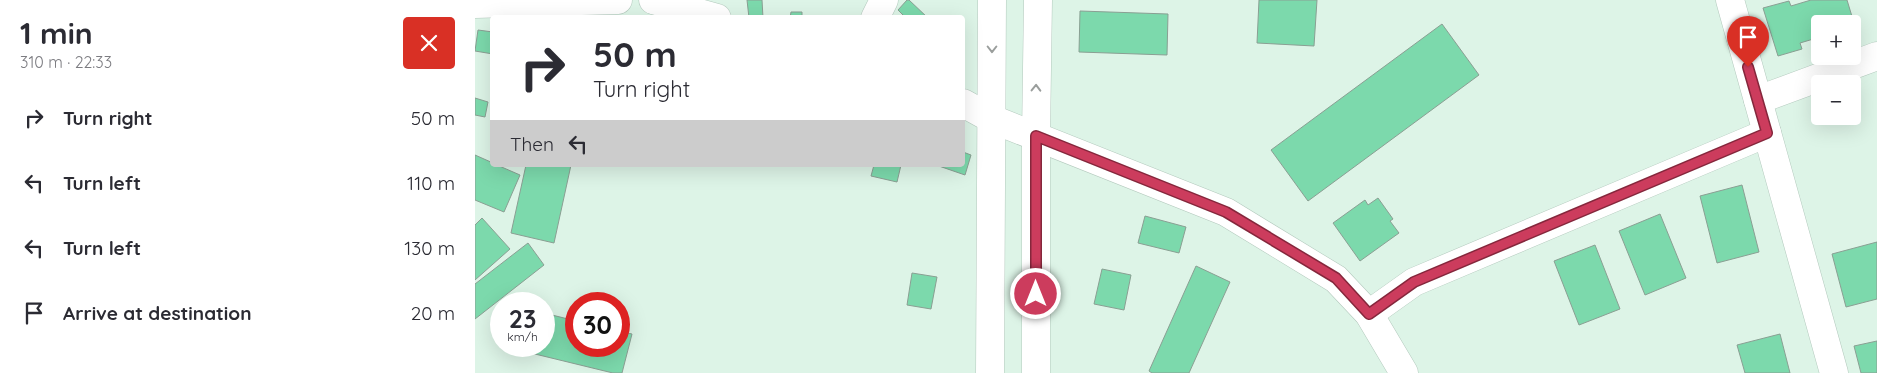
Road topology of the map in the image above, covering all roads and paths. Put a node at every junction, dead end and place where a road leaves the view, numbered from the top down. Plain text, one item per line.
1 (618, 0) edge
2 (653, 0) edge
3 (885, 0) edge
4 (992, 0) edge
5 (1038, 0) edge
6 (1730, 0) edge
7 (475, 4) edge
8 (706, 15) edge
9 (877, 15) edge
10 (1877, 56) edge
11 (1758, 100) junction
12 (965, 104) edge
13 (992, 119) junction
14 (1767, 133) junction
15 (1036, 136) junction
16 (1369, 314) junction
17 (990, 373) edge
18 (1036, 373) edge
19 (1403, 373) edge
20 (1834, 373) edge

1 - 7 street
2 - 8 street
3 - 9 street
4 -> 13 street
15 -> 5 street
6 - 11 street
10 - 11 street
11 - 14 street
12 - 13 street
13 - 15 street
13 - 17 street
14 - 16 street
14 - 20 street
15 - 16 street
15 - 18 street
16 - 19 street

